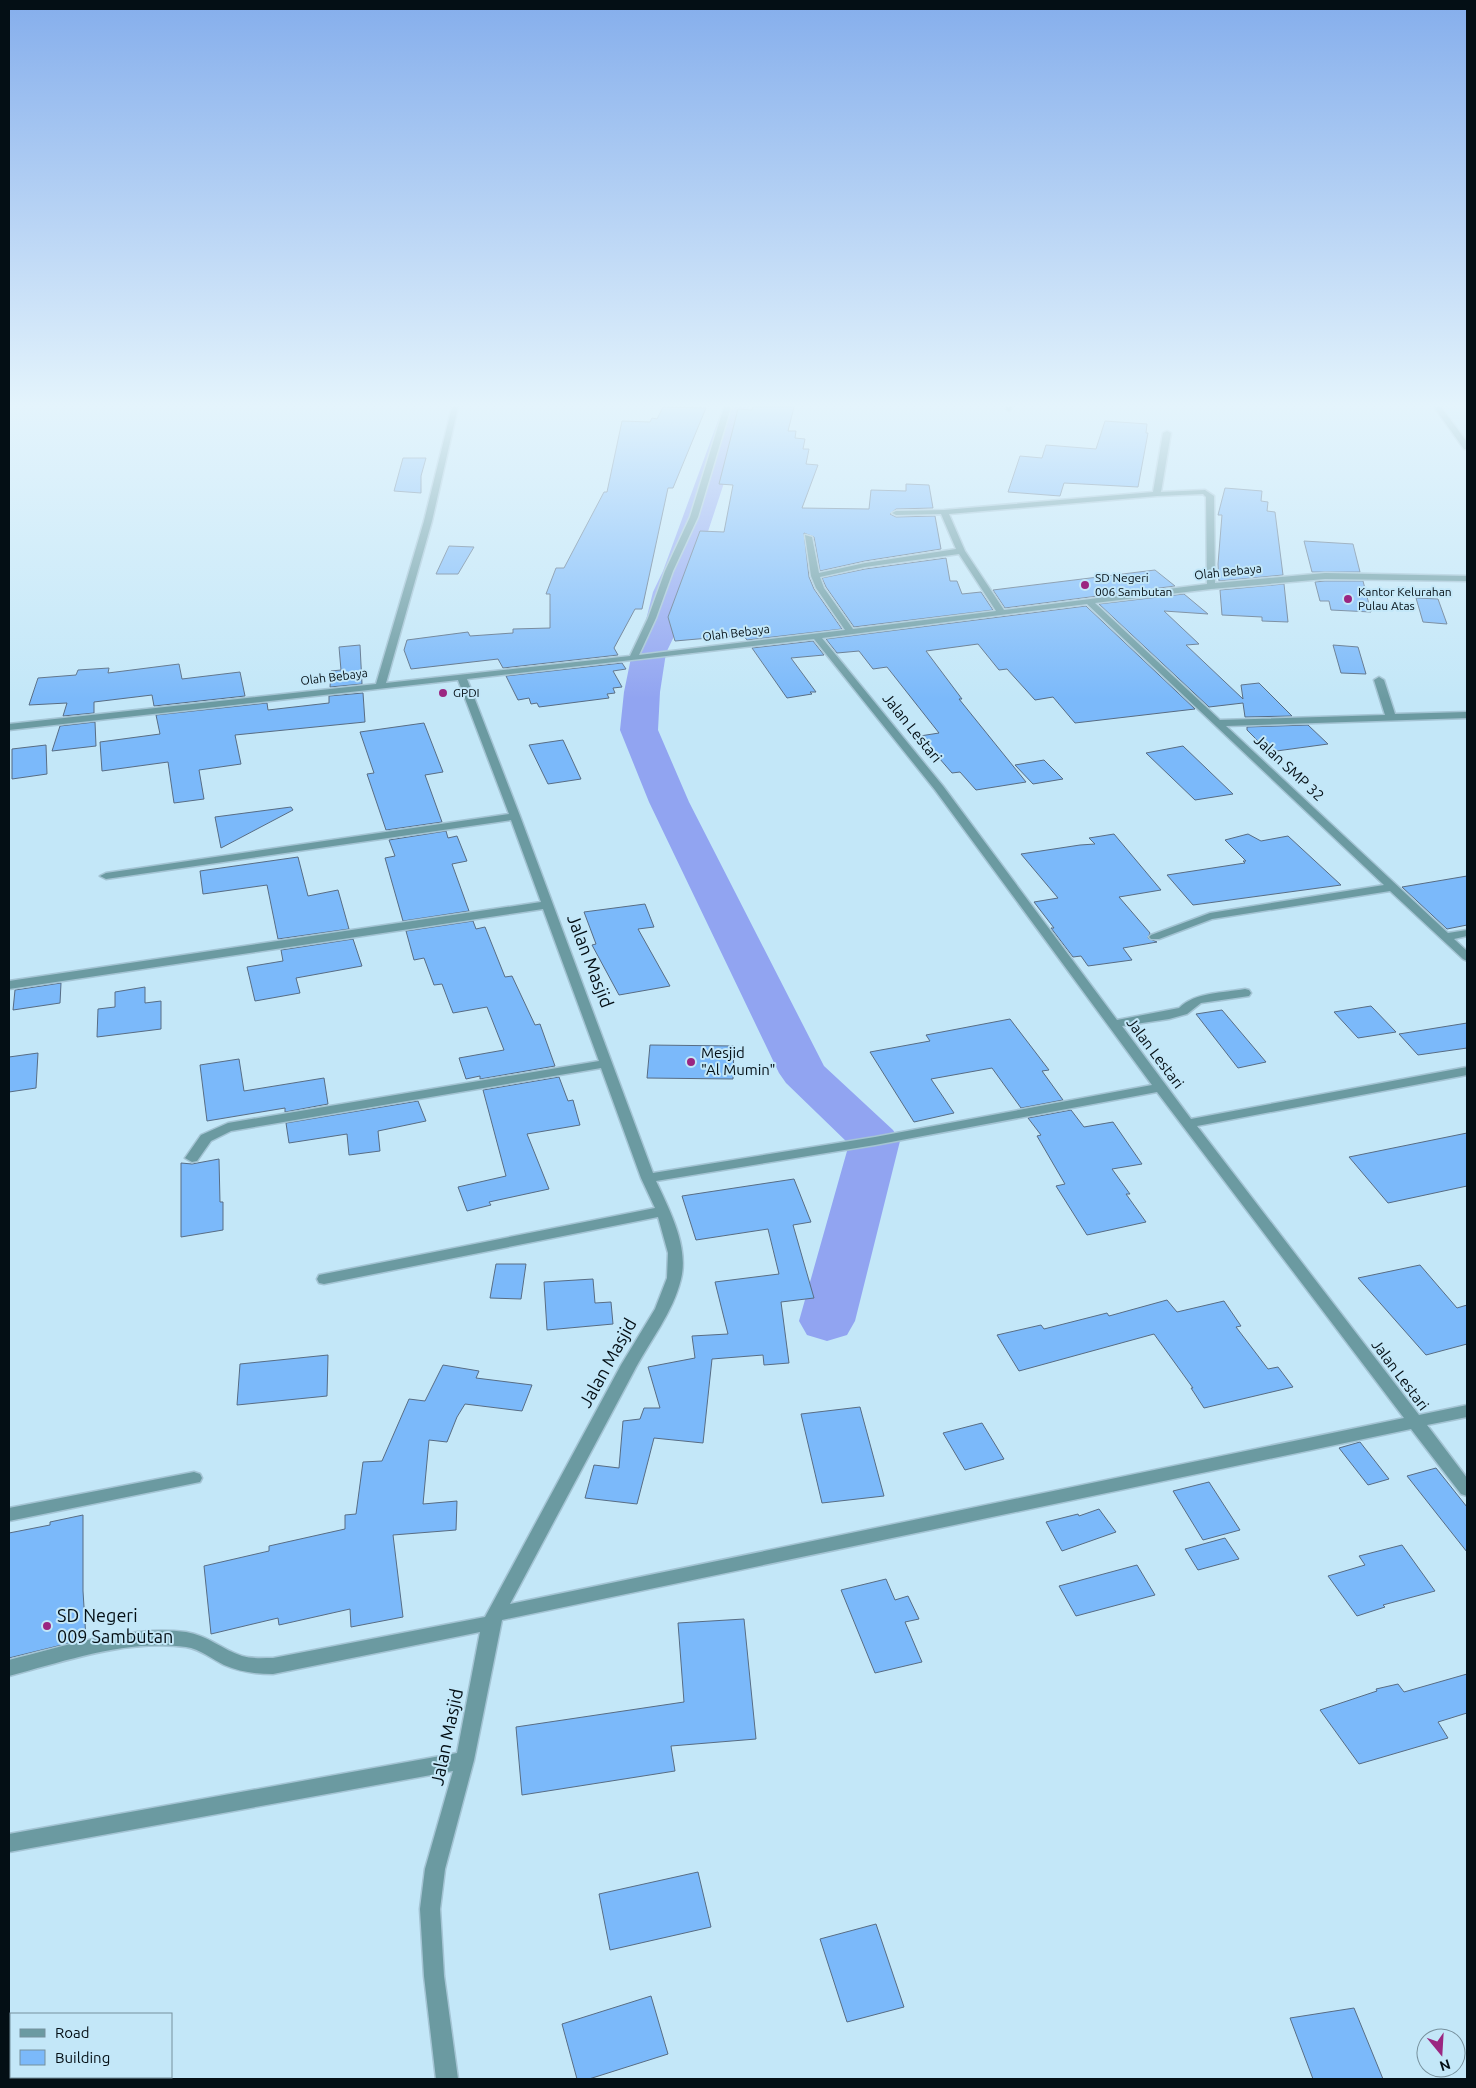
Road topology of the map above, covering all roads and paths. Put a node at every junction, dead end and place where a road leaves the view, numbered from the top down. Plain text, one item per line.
1 (432, 504) edge
2 (698, 504) edge
3 (1033, 504) edge
4 (1210, 504) edge
5 (944, 512) junction
6 (896, 513) dead end
7 (808, 537) dead end
8 (961, 551) junction
9 (815, 576) junction
10 (1467, 578) edge
11 (1211, 586) junction
12 (1089, 602) junction
13 (1002, 613) junction
14 (851, 632) junction
15 (816, 636) junction
16 (639, 657) junction
17 (460, 676) junction
18 (1379, 680) dead end
19 (381, 684) junction
20 (1467, 715) edge
21 (1391, 718) junction
22 (1218, 723) junction
23 (9, 727) edge
24 (515, 816) junction
25 (106, 876) dead end
26 (1394, 888) junction
27 (547, 906) junction
28 (1467, 933) edge
29 (1155, 937) dead end
30 (1446, 937) junction
31 (1467, 957) edge
32 (9, 985) edge
33 (1245, 993) dead end
34 (1113, 1024) junction
35 (607, 1063) junction
36 (1467, 1071) edge
37 (1162, 1087) junction
38 (1188, 1124) junction
39 (192, 1158) dead end
40 (648, 1178) junction
41 (663, 1211) junction
42 (324, 1279) dead end
43 (1467, 1411) edge
44 (1415, 1423) junction
45 (194, 1478) dead end
46 (1467, 1490) edge
47 (9, 1515) edge
48 (494, 1619) junction
49 (9, 1668) edge
50 (465, 1760) junction
51 (9, 1843) edge
52 (447, 2079) edge

1 - 19 street
2 - 16 street
3 - 5 street
4 - 11 street
5 - 6 street
5 - 8 street
7 - 9 street
8 - 9 street
8 - 13 street
9 - 14 street
10 - 11 street, Olah Bebaya
11 - 12 street, Olah Bebaya
12 - 13 street, Olah Bebaya
12 - 22 street, Jalan SMP 32
13 - 14 street, Olah Bebaya
14 - 15 street, Olah Bebaya
15 - 16 street, Olah Bebaya
15 - 34 street, Jalan Lestari
16 - 17 street, Olah Bebaya
17 - 19 street, Olah Bebaya
17 - 24 street, Jalan Masjid
18 - 21 street
19 - 23 street, Olah Bebaya
20 - 21 street
21 - 22 street
22 - 26 street, Jalan SMP 32
24 - 25 street
24 - 27 street, Jalan Masjid
26 - 29 street
26 - 30 street, Jalan SMP 32
27 - 32 street
27 - 35 street, Jalan Masjid
28 - 30 street
30 - 31 street, Jalan SMP 32
33 - 34 street
34 - 37 street, Jalan Lestari
35 - 39 street
35 - 40 street, Jalan Masjid
36 - 38 street
37 - 38 street, Jalan Lestari
37 - 40 street
38 - 44 street, Jalan Lestari
40 - 41 street, Jalan Masjid
41 - 42 street
41 - 48 street, Jalan Masjid
43 - 44 street
44 - 46 street, Jalan Lestari
44 - 48 street
45 - 47 street
48 - 49 street
48 - 50 street, Jalan Masjid
50 - 51 street
50 - 52 street, Jalan Masjid

